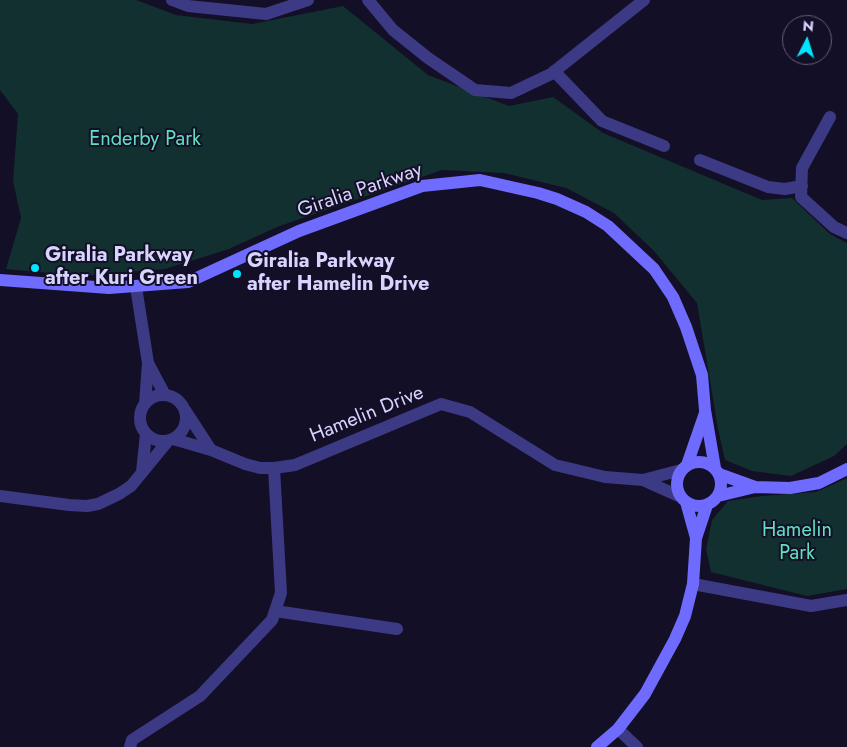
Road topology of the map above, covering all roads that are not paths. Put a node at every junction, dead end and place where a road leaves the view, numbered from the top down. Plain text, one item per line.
1 (172, 0) edge
2 (308, 0) edge
3 (368, 0) edge
4 (644, 0) edge
5 (554, 71) junction
6 (830, 117) dead end
7 (664, 146) dead end
8 (700, 160) dead end
9 (802, 186) junction
10 (847, 233) edge
11 (0, 280) edge
12 (136, 287) junction
13 (148, 363) junction
14 (165, 395) junction
15 (144, 404) junction
16 (185, 410) junction
17 (705, 410) junction
18 (146, 434) junction
19 (171, 440) junction
20 (212, 450) junction
21 (684, 467) junction
22 (274, 468) junction
23 (847, 469) edge
24 (717, 471) junction
25 (142, 472) junction
26 (642, 480) junction
27 (756, 487) junction
28 (0, 496) edge
29 (718, 496) junction
30 (683, 500) junction
31 (707, 505) junction
32 (696, 538) junction
33 (694, 584) junction
34 (847, 600) edge
35 (276, 611) junction
36 (397, 629) dead end
37 (618, 729) junction
38 (130, 747) edge
39 (597, 747) edge
40 (637, 747) edge

1 - 2 street
3 - 5 street
4 - 5 street
5 - 7 street
6 - 9 street
8 - 9 street
9 - 10 street
11 - 12 street, Giralia Parkway
12 - 13 street
12 - 17 street, Giralia Parkway
13 - 14 street
13 - 15 street
14 - 15 street
14 - 16 street
15 - 18 street
16 - 19 street
16 - 20 street
17 - 21 street, Giralia Parkway
17 - 24 street, Giralia Parkway
18 - 19 street
18 - 25 street
19 - 20 street, Hamelin Drive
19 - 25 street
20 - 22 street, Hamelin Drive
21 - 24 street
21 - 26 street, Hamelin Drive
21 - 30 street
22 - 26 street, Hamelin Drive
22 - 35 street
23 - 27 street
24 - 27 street
24 - 29 street
25 - 28 street
26 - 30 street, Hamelin Drive
27 - 29 street
29 - 31 street
30 - 31 street
30 - 32 street
31 - 32 street
32 - 33 street
33 - 34 street
33 - 37 street
35 - 36 street
35 - 38 street
37 - 39 street
37 - 40 street

